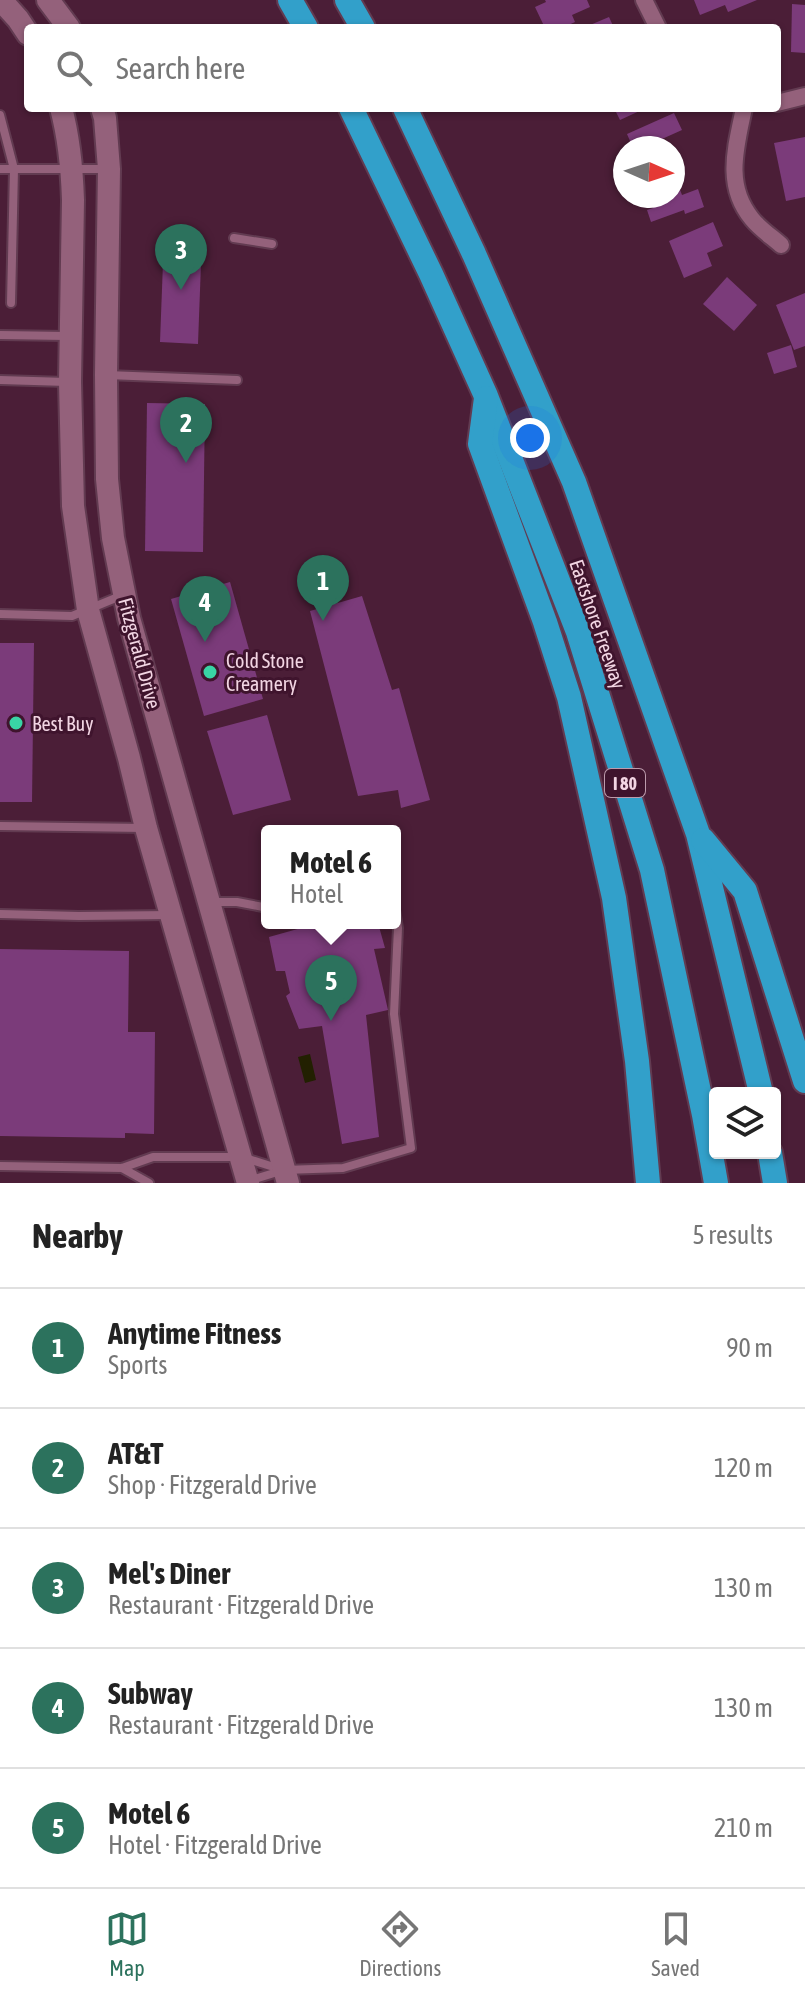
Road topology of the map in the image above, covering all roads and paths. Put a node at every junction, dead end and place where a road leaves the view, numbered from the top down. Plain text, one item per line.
1 (1, 0) edge
2 (48, 0) edge
3 (290, 0) edge
4 (347, 0) edge
5 (644, 0) edge
6 (66, 24) edge
7 (304, 24) edge
8 (361, 24) edge
9 (656, 24) edge
10 (24, 28) edge
11 (805, 96) edge
12 (781, 102) edge
13 (62, 112) edge
14 (103, 112) edge
15 (353, 112) edge
16 (407, 112) edge
17 (743, 112) edge
18 (0, 115) edge
19 (0, 169) edge
20 (14, 169) junction
21 (109, 169) junction
22 (72, 170) junction
23 (234, 238) dead end
24 (272, 244) dead end
25 (781, 245) dead end
26 (11, 303) dead end
27 (0, 335) edge
28 (70, 336) junction
29 (106, 375) junction
30 (0, 380) edge
31 (237, 380) dead end
32 (70, 382) junction
33 (486, 396) junction
34 (124, 594) junction
35 (88, 610) junction
36 (0, 614) edge
37 (0, 826) edge
38 (146, 828) junction
39 (698, 834) junction
40 (209, 902) junction
41 (261, 907) edge
42 (0, 914) edge
43 (171, 915) junction
44 (398, 929) edge
45 (805, 1081) edge
46 (760, 1087) edge
47 (242, 1157) junction
48 (771, 1159) edge
49 (0, 1166) edge
50 (122, 1168) junction
51 (286, 1177) edge
52 (246, 1182) edge
53 (149, 1183) edge
54 (648, 1183) edge
55 (716, 1183) edge
56 (775, 1183) edge

1 - 10 main road
2 - 6 main road
3 - 7 highway
4 - 8 highway
5 - 9 street
11 - 12 street
13 - 22 main road, Fitzgerald Drive
14 - 21 main road, Fitzgerald Drive
15 - 33 highway, Eastshore Freeway / I 80
16 - 39 highway, Eastshore Freeway / I 80
17 - 25 street
18 - 20 lane
19 - 20 lane
20 - 22 lane
20 - 26 lane
21 - 22 lane
21 - 29 main road, Fitzgerald Drive
22 - 28 main road, Fitzgerald Drive
23 - 24 lane
27 - 28 lane
28 - 32 main road, Fitzgerald Drive
29 - 31 lane
29 - 34 main road, Fitzgerald Drive
30 - 32 lane
32 - 35 main road, Fitzgerald Drive
33 - 54 highway
33 - 55 highway, Eastshore Freeway / I 80
34 - 35 lane
34 - 40 main road, Fitzgerald Drive
35 - 36 lane
35 - 38 main road, Fitzgerald Drive
37 - 38 lane
38 - 43 main road, Fitzgerald Drive
39 - 45 highway
39 - 46 highway, Eastshore Freeway / I 80
40 - 41 lane
40 - 51 main road, Fitzgerald Drive
42 - 43 lane
43 - 47 main road, Fitzgerald Drive
44 - 51 lane
47 - 50 lane
47 - 51 lane
47 - 52 main road, Fitzgerald Drive
48 - 56 highway
49 - 50 lane
50 - 53 lane
51 - 52 lane

